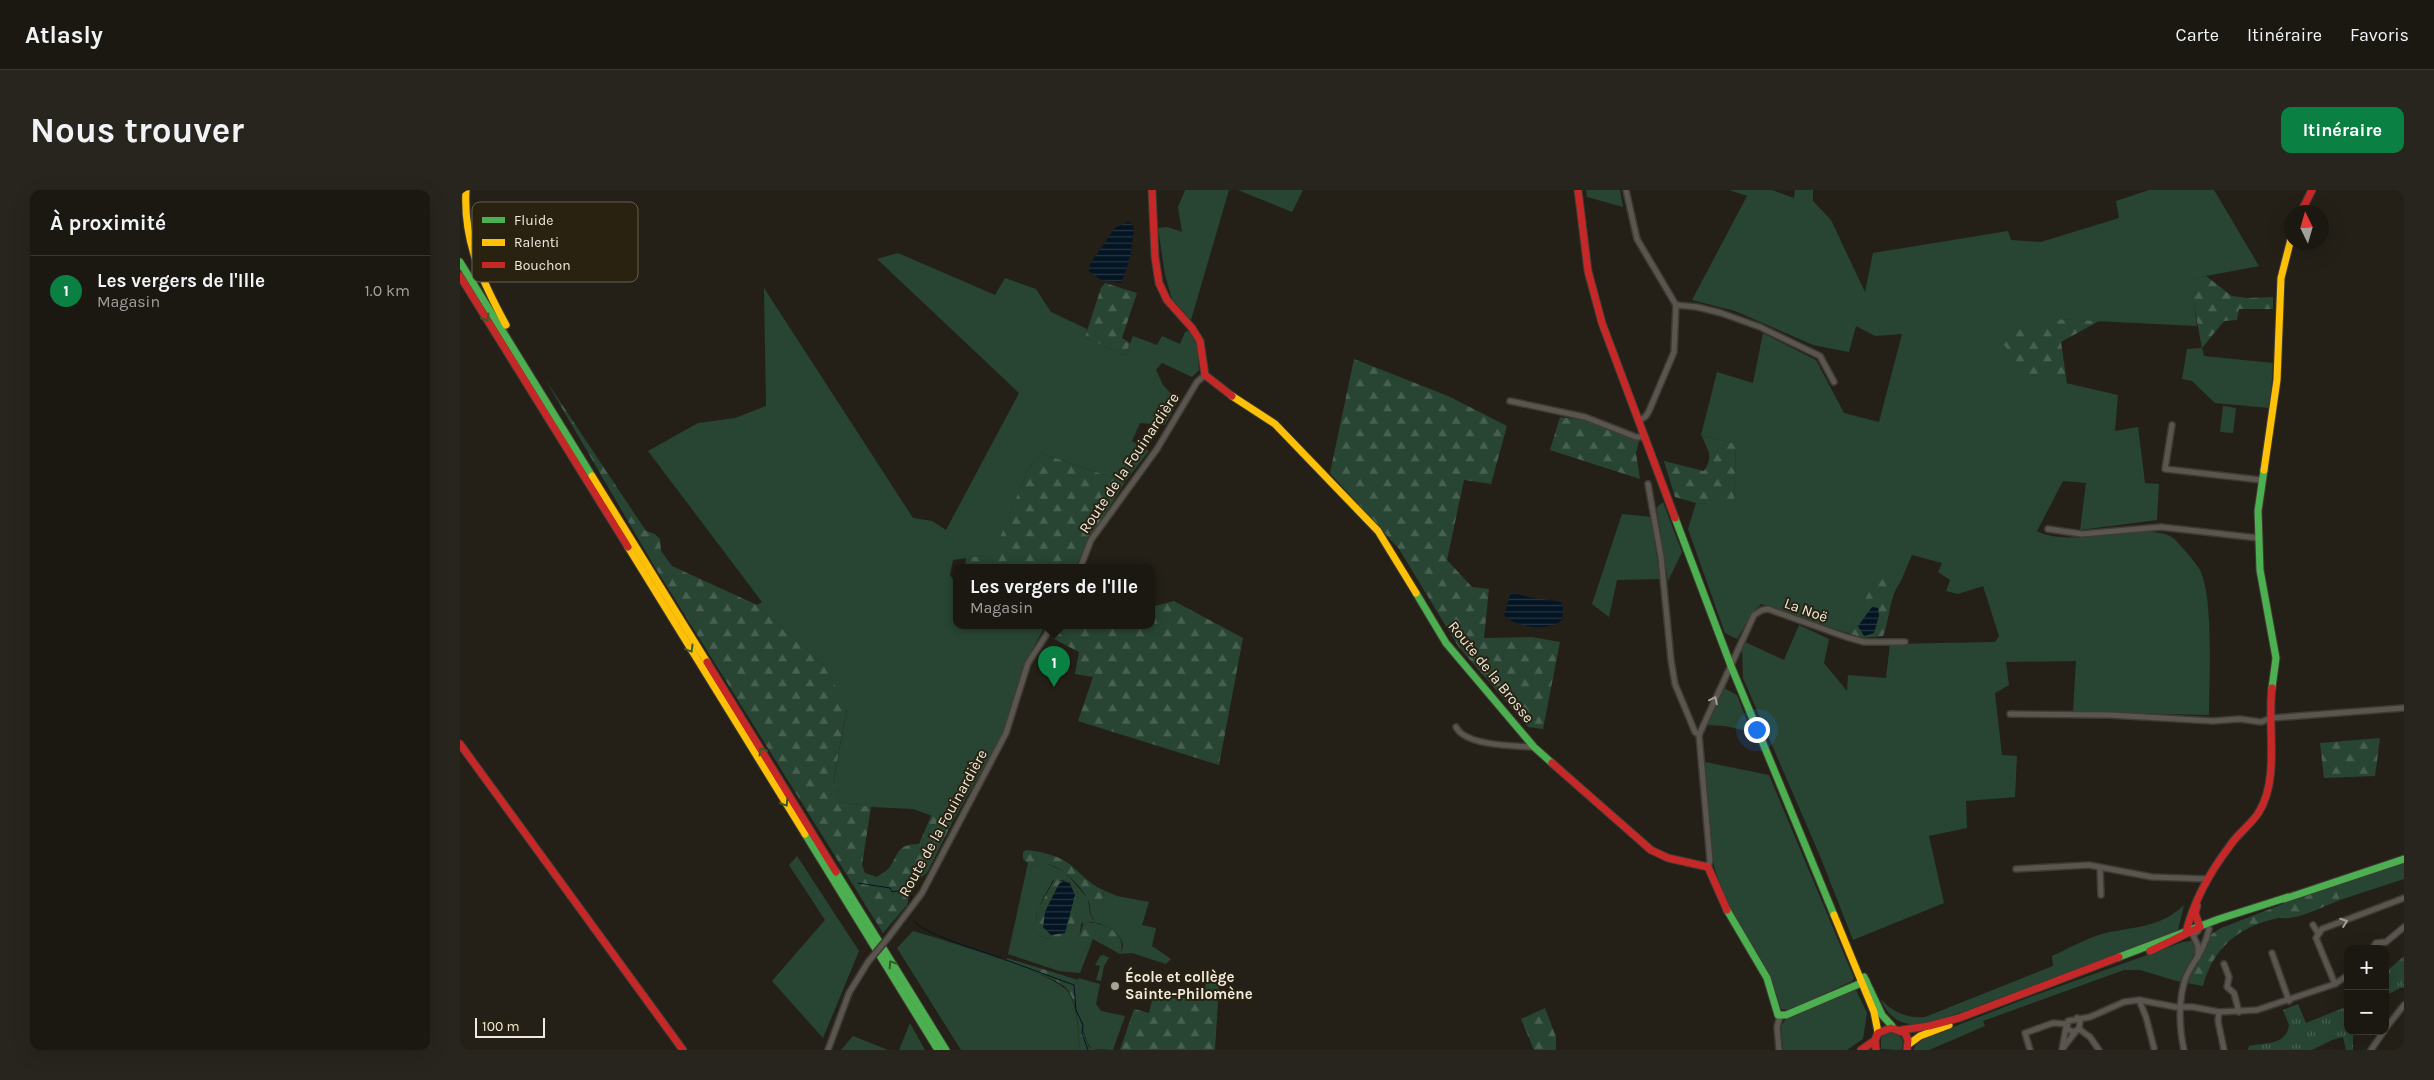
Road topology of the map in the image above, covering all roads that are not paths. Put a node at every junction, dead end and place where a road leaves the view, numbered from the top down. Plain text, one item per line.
1 (466, 190) edge
2 (1152, 190) edge
3 (1578, 190) edge
4 (1626, 190) edge
5 (2312, 190) edge
6 (2304, 205) edge
7 (2288, 250) edge
8 (460, 262) edge
9 (472, 262) edge
10 (460, 276) edge
11 (472, 282) edge
12 (472, 282) edge
13 (481, 282) edge
14 (1676, 305) junction
15 (1205, 375) junction
16 (530, 377) junction
17 (1834, 382) dead end
18 (1510, 401) dead end
19 (1639, 421) junction
20 (2172, 425) dead end
21 (1645, 437) junction
22 (2261, 480) junction
23 (1648, 484) dead end
24 (2048, 529) dead end
25 (2258, 538) junction
26 (1082, 564) edge
27 (1050, 629) edge
28 (1905, 642) dead end
29 (1730, 666) junction
30 (2404, 708) edge
31 (2010, 714) dead end
32 (2268, 720) junction
33 (1456, 727) dead end
34 (1699, 735) junction
35 (460, 744) edge
36 (1534, 747) junction
37 (2404, 860) edge
38 (1708, 867) junction
39 (2100, 868) junction
40 (2016, 869) dead end
41 (2207, 882) junction
42 (2101, 896) dead end
43 (2288, 897) junction
44 (2404, 898) edge
45 (2235, 914) junction
46 (2313, 926) dead end
47 (2200, 927) junction
48 (2404, 927) edge
49 (2209, 929) junction
50 (2318, 933) junction
51 (2189, 934) junction
52 (2375, 945) edge
53 (2150, 951) junction
54 (2272, 954) dead end
55 (2197, 960) junction
56 (2108, 963) junction
57 (2224, 964) dead end
58 (2344, 978) edge
59 (1864, 982) junction
60 (2335, 984) junction
61 (2139, 1000) junction
62 (2288, 1001) junction
63 (2404, 1005) edge
64 (2182, 1006) junction
65 (1976, 1012) junction
66 (2219, 1012) junction
67 (2239, 1012) junction
68 (1780, 1016) junction
69 (2090, 1017) junction
70 (2077, 1018) junction
71 (2389, 1024) edge
72 (1892, 1026) junction
73 (2066, 1026) junction
74 (2079, 1029) junction
75 (1902, 1030) junction
76 (1878, 1032) junction
77 (2381, 1035) edge
78 (1874, 1041) junction
79 (1908, 1047) edge
80 (2154, 1048) dead end
81 (2063, 1049) edge
82 (683, 1050) edge
83 (828, 1050) edge
84 (938, 1050) edge
85 (946, 1050) edge
86 (1779, 1050) edge
87 (1861, 1050) edge
88 (1876, 1050) edge
89 (2030, 1050) edge
90 (2099, 1050) edge
91 (2184, 1050) edge
92 (2224, 1050) edge
93 (2371, 1050) edge

1 - 9 main road
2 - 15 main road
3 - 19 main road
4 - 14 street
5 - 6 main road
7 - 22 main road
8 - 12 main road
10 -> 84 main road
11 - 16 main road
13 - 16 main road
14 - 17 street
14 - 19 street
15 - 26 street, Route de la Fouinardière
15 - 36 main road, Route de la Brosse
85 -> 16 main road
18 - 21 street
19 - 21 main road
20 - 22 street
21 - 29 main road
22 - 25 main road
23 - 34 street
24 - 25 street
25 - 32 main road
27 - 83 street, Route de la Fouinardière, bridge
28 - 29 street, La Noë
34 -> 29 street, La Noë
29 - 59 main road
30 - 32 street
31 - 32 street
32 - 41 main road
33 - 36 street
34 - 38 street
35 - 82 main road
36 - 38 main road, Route de la Brosse
37 - 43 main road
38 - 68 main road
39 - 40 street
39 - 41 street
39 - 42 street
41 - 47 main road
41 - 51 main road
43 - 45 main road
43 - 49 main road
50 -> 44 street
45 - 47 main road
45 - 51 street
46 - 50 street
47 - 51 main road
47 - 53 main road
48 - 52 street
49 - 51 main road
49 - 55 street
50 - 60 street
51 - 53 main road
51 - 55 street
51 - 56 main road
53 - 56 main road
54 - 62 street
55 - 64 street
56 - 65 main road
57 - 67 street
58 - 60 street
59 - 68 main road
59 - 72 main road
59 - 76 main road
60 - 62 street
61 - 64 street
61 - 69 street
61 - 80 street
62 - 67 street
63 - 71 street
64 - 66 street
64 - 91 street
65 - 75 main road
65 - 79 main road
66 - 67 street
66 - 92 street
68 - 86 street
69 - 70 street
69 - 74 street
70 - 73 street
70 - 74 street
72 - 75 main road
72 - 76 main road
73 - 74 street
73 - 81 street
73 - 89 street
74 - 81 street
74 - 90 street
75 - 79 main road
76 - 78 main road
77 - 93 street
78 - 87 main road
78 - 88 main road

